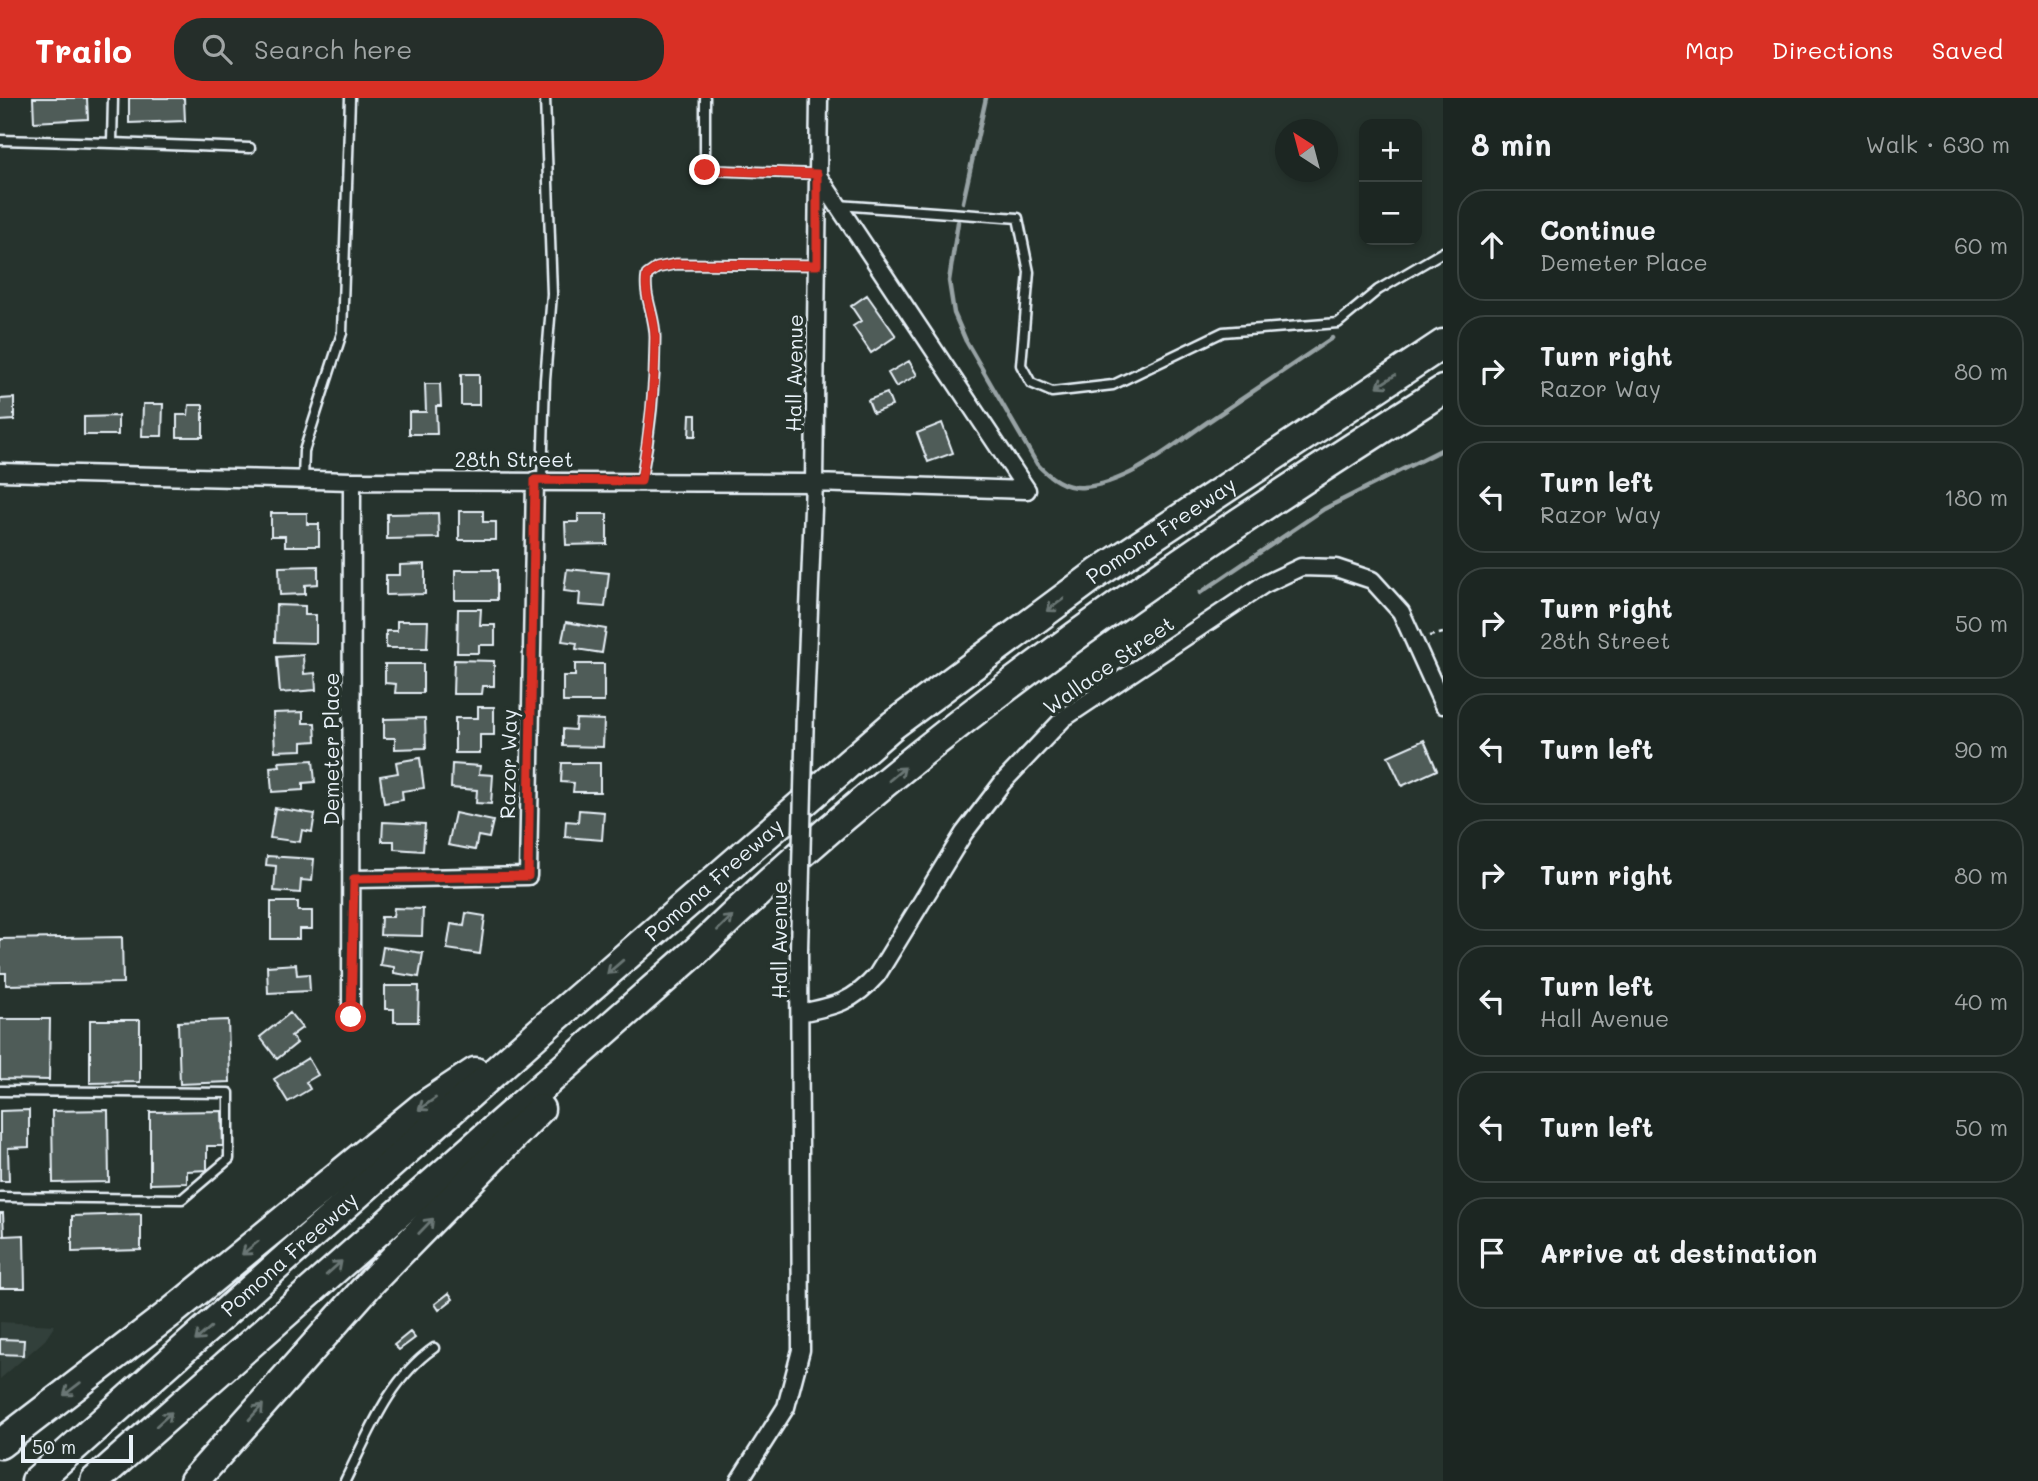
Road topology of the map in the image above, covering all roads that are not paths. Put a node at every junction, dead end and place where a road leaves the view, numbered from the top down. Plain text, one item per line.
1 (113, 98) edge
2 (350, 98) edge
3 (545, 98) edge
4 (705, 98) edge
5 (819, 98) edge
6 (0, 140) edge
7 (112, 143) junction
8 (250, 148) dead end
9 (817, 174) junction
10 (838, 205) junction
11 (1443, 252) edge
12 (817, 265) junction
13 (1443, 344) edge
14 (1443, 390) edge
15 (0, 472) edge
16 (303, 480) junction
17 (538, 480) junction
18 (352, 481) junction
19 (641, 481) junction
20 (814, 483) junction
21 (1443, 705) edge
22 (354, 879) junction
23 (695, 952) junction
24 (800, 1013) junction
25 (351, 1017) dead end
26 (545, 1027) junction
27 (0, 1091) edge
28 (0, 1197) edge
29 (434, 1348) dead end
30 (0, 1444) edge
31 (36, 1481) edge
32 (95, 1481) edge
33 (194, 1481) edge
34 (345, 1481) edge
35 (739, 1481) edge

1 - 7 lane
2 - 16 lane
3 - 17 lane
4 - 9 lane
5 - 9 street, Hall Avenue
6 - 7 lane
7 - 8 lane
9 - 10 street
9 - 12 street, Hall Avenue
10 - 11 lane
10 - 20 street, 28th Street
12 - 19 lane
12 - 20 street, Hall Avenue
13 -> 26 highway, Pomona Freeway
23 -> 14 highway, Pomona Freeway
15 - 16 street, 28th Street
16 - 18 street, 28th Street
17 - 18 street, 28th Street
17 - 19 street, 28th Street
17 - 22 street, Razor Way
18 - 22 street, Demeter Place
19 - 20 street, 28th Street
20 - 24 street, Hall Avenue, bridge
21 - 24 street, Wallace Street
22 - 25 street, Demeter Place
32 -> 23 highway, Pomona Freeway
33 -> 23 highway
24 - 35 street, Hall Avenue
26 -> 30 highway
26 -> 31 highway, Pomona Freeway
27 - 28 lane
29 - 34 lane

